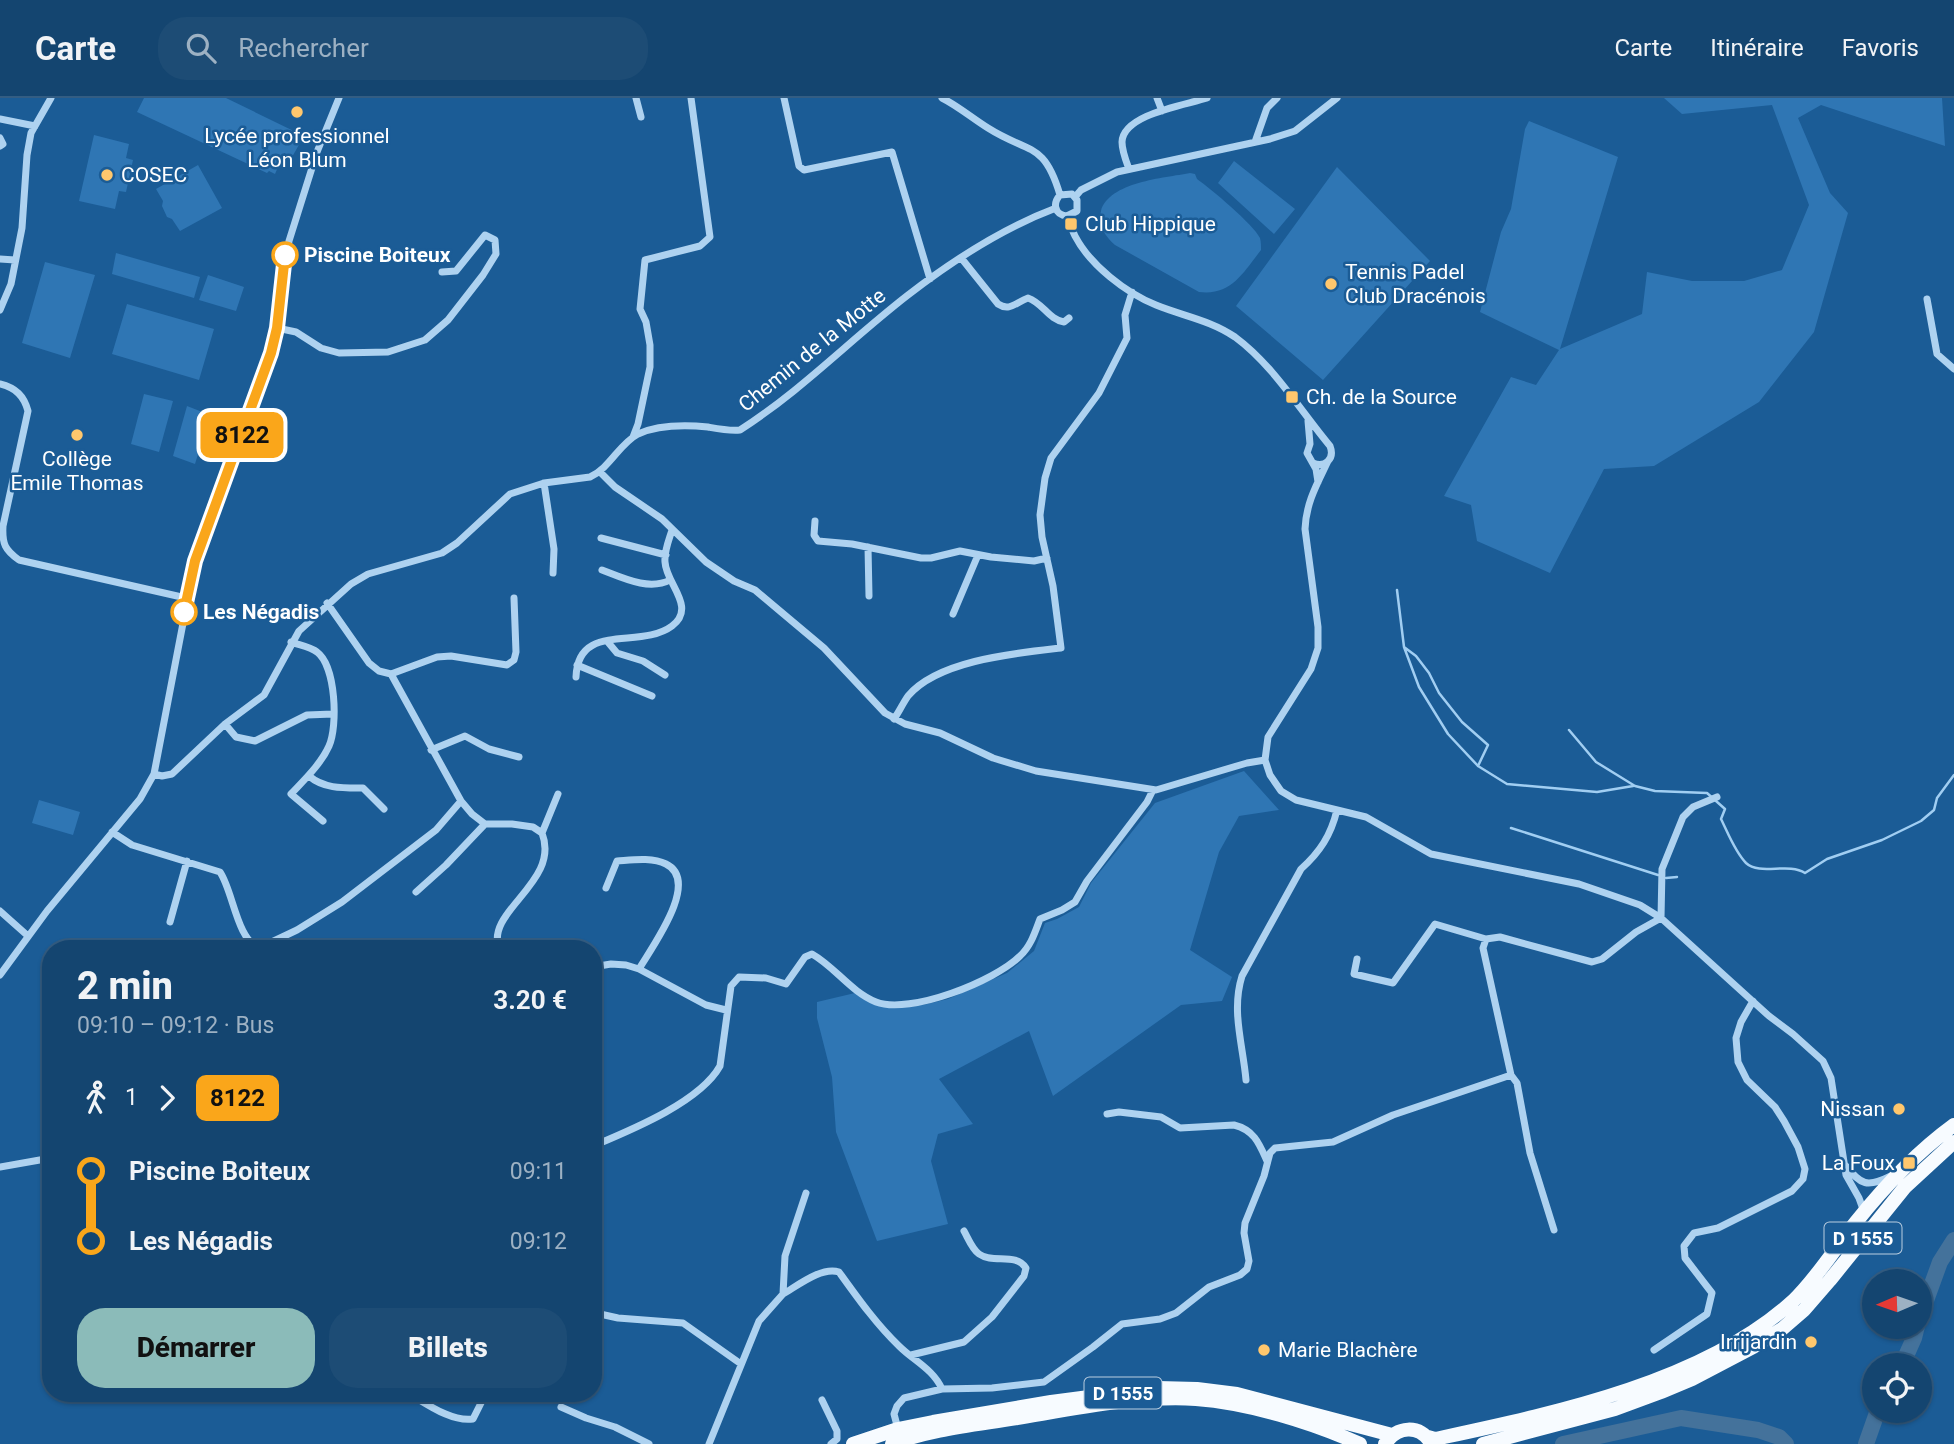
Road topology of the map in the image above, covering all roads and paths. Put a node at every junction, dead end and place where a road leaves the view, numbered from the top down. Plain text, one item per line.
1 (51, 98) edge
2 (338, 98) edge
3 (636, 98) edge
4 (691, 98) edge
5 (784, 98) edge
6 (942, 98) edge
7 (1157, 98) edge
8 (1207, 98) edge
9 (1277, 98) edge
10 (1337, 98) edge
11 (1162, 111) junction
12 (641, 117) dead end
13 (0, 119) edge
14 (35, 126) junction
15 (0, 138) edge
16 (1255, 142) junction
17 (0, 146) edge
18 (1129, 169) junction
19 (1060, 195) junction
20 (1075, 197) junction
21 (1056, 208) junction
22 (1068, 216) junction
23 (0, 259) edge
24 (962, 259) junction
25 (15, 260) junction
26 (442, 272) dead end
27 (930, 279) junction
28 (1132, 292) junction
29 (1927, 299) dead end
30 (0, 310) edge
31 (1069, 318) dead end
32 (277, 328) junction
33 (1954, 369) edge
34 (0, 384) edge
35 (1308, 420) junction
36 (632, 438) junction
37 (1328, 443) junction
38 (1310, 444) junction
39 (1328, 461) junction
40 (1313, 463) junction
41 (600, 472) junction
42 (1318, 482) junction
43 (544, 483) junction
44 (815, 521) dead end
45 (672, 530) junction
46 (601, 538) dead end
47 (868, 547) junction
48 (666, 555) junction
49 (978, 555) junction
50 (1047, 558) junction
51 (602, 570) dead end
52 (553, 573) dead end
53 (670, 580) junction
54 (869, 596) dead end
55 (186, 598) junction
56 (514, 598) dead end
57 (327, 603) junction
58 (953, 614) dead end
59 (607, 641) junction
60 (291, 642) junction
61 (577, 665) junction
62 (391, 674) junction
63 (665, 676) dead end
64 (576, 677) dead end
65 (652, 695) dead end
66 (333, 714) junction
67 (894, 719) junction
68 (225, 724) junction
69 (431, 750) junction
70 (519, 757) dead end
71 (1265, 761) junction
72 (154, 774) junction
73 (309, 776) junction
74 (1153, 790) junction
75 (558, 794) dead end
76 (1714, 799) dead end
77 (461, 801) junction
78 (384, 809) dead end
79 (1337, 810) junction
80 (323, 821) dead end
81 (485, 824) junction
82 (112, 832) junction
83 (542, 833) junction
84 (187, 861) junction
85 (606, 888) dead end
86 (416, 892) dead end
87 (0, 911) edge
88 (1661, 918) junction
89 (170, 922) dead end
90 (28, 936) junction
91 (1486, 939) junction
92 (249, 940) edge
93 (276, 940) edge
94 (496, 940) edge
95 (1357, 959) dead end
96 (602, 966) edge
97 (639, 969) junction
98 (0, 975) edge
99 (1753, 1002) junction
100 (726, 1010) junction
101 (1511, 1075) junction
102 (1246, 1080) dead end
103 (1107, 1114) dead end
104 (1954, 1125) edge
105 (602, 1142) edge
106 (1954, 1142) edge
107 (42, 1160) edge
108 (1267, 1161) junction
109 (1845, 1165) junction
110 (0, 1167) edge
111 (1904, 1168) junction
112 (806, 1192) dead end
113 (1864, 1213) junction
114 (1554, 1230) dead end
115 (964, 1231) dead end
116 (783, 1294) junction
117 (602, 1314) edge
118 (1654, 1350) dead end
119 (911, 1355) junction
120 (741, 1364) junction
121 (942, 1389) junction
122 (822, 1400) dead end
123 (425, 1402) edge
124 (482, 1402) edge
125 (561, 1407) dead end
126 (898, 1429) junction
127 (1389, 1440) edge
128 (1430, 1441) edge
129 (649, 1444) edge
130 (709, 1444) edge
131 (831, 1444) edge
132 (853, 1444) edge
133 (892, 1444) edge
134 (1360, 1444) edge
135 (1483, 1444) edge

1 - 14 street
2 - 32 street
3 - 12 street
4 - 36 street
5 - 27 street
6 - 19 street
7 - 11 street
8 - 11 street
9 - 16 street
10 - 16 street
11 - 18 street
13 - 14 street
14 - 25 street
15 - 17 street
16 - 18 street
18 - 20 street
19 - 20 street
19 - 21 street
20 - 22 street
21 - 22 street
21 - 24 street, Chemin de la Motte
22 - 28 street
23 - 25 street
24 - 27 street, Chemin de la Motte
24 - 31 street
25 - 30 street
26 - 32 street
27 - 36 street, Chemin de la Motte
28 - 35 street
28 - 50 street
29 - 33 street
32 - 55 street
34 - 55 street
35 - 37 street
35 - 38 street
36 - 41 street, Chemin de la Motte
37 - 38 street
37 - 39 street
38 - 40 street
39 - 40 street
39 - 42 street
40 - 42 street
41 - 43 street
41 - 45 street
42 - 71 street
43 - 52 street
43 - 57 street
44 - 47 street
45 - 48 street
45 - 67 street
46 - 48 street
47 - 49 street
47 - 54 street
48 - 53 street
49 - 50 street
49 - 58 street
50 - 67 street
51 - 53 street
53 - 59 street
55 - 72 street
56 - 62 street
57 - 60 street
57 - 62 street
59 - 61 street
59 - 63 street
60 - 66 street
60 - 68 street
61 - 64 street
61 - 65 street
62 - 69 street
66 - 68 street
66 - 73 street
67 - 74 street
68 - 72 street
69 - 70 street
69 - 77 street
71 - 74 street
71 - 79 street
72 - 82 street
73 - 78 street
73 - 80 street
74 - 100 street
75 - 83 street
76 - 88 street
77 - 81 street
77 - 93 street
79 - 88 street
79 - 102 street
81 - 83 street
81 - 86 street
82 - 84 street
82 - 90 street
83 - 94 street
84 - 89 street
84 - 92 street
85 - 97 street
87 - 90 street
88 - 91 street
88 - 99 street
90 - 98 street
91 - 95 street
91 - 101 street
96 - 97 street
97 - 100 street
99 - 109 street
99 - 118 street
100 - 105 street
101 - 108 street
101 - 114 street
103 - 108 street
104 - 111 main road, D 1555
106 - 135 main road, D 1555
107 - 110 street
108 - 121 street
109 - 111 street
109 - 113 street
111 - 113 main road, D 1555
112 - 116 street
113 - 128 main road, D 1555
115 - 119 street
116 - 119 street
116 - 120 street
117 - 120 street
119 - 121 street
120 - 130 street
121 - 126 street
122 - 131 street
123 - 124 street
125 - 129 street
126 - 127 main road, D 1555
126 - 132 main road, D 1555
127 - 128 main road
133 - 134 main road, D 1555

